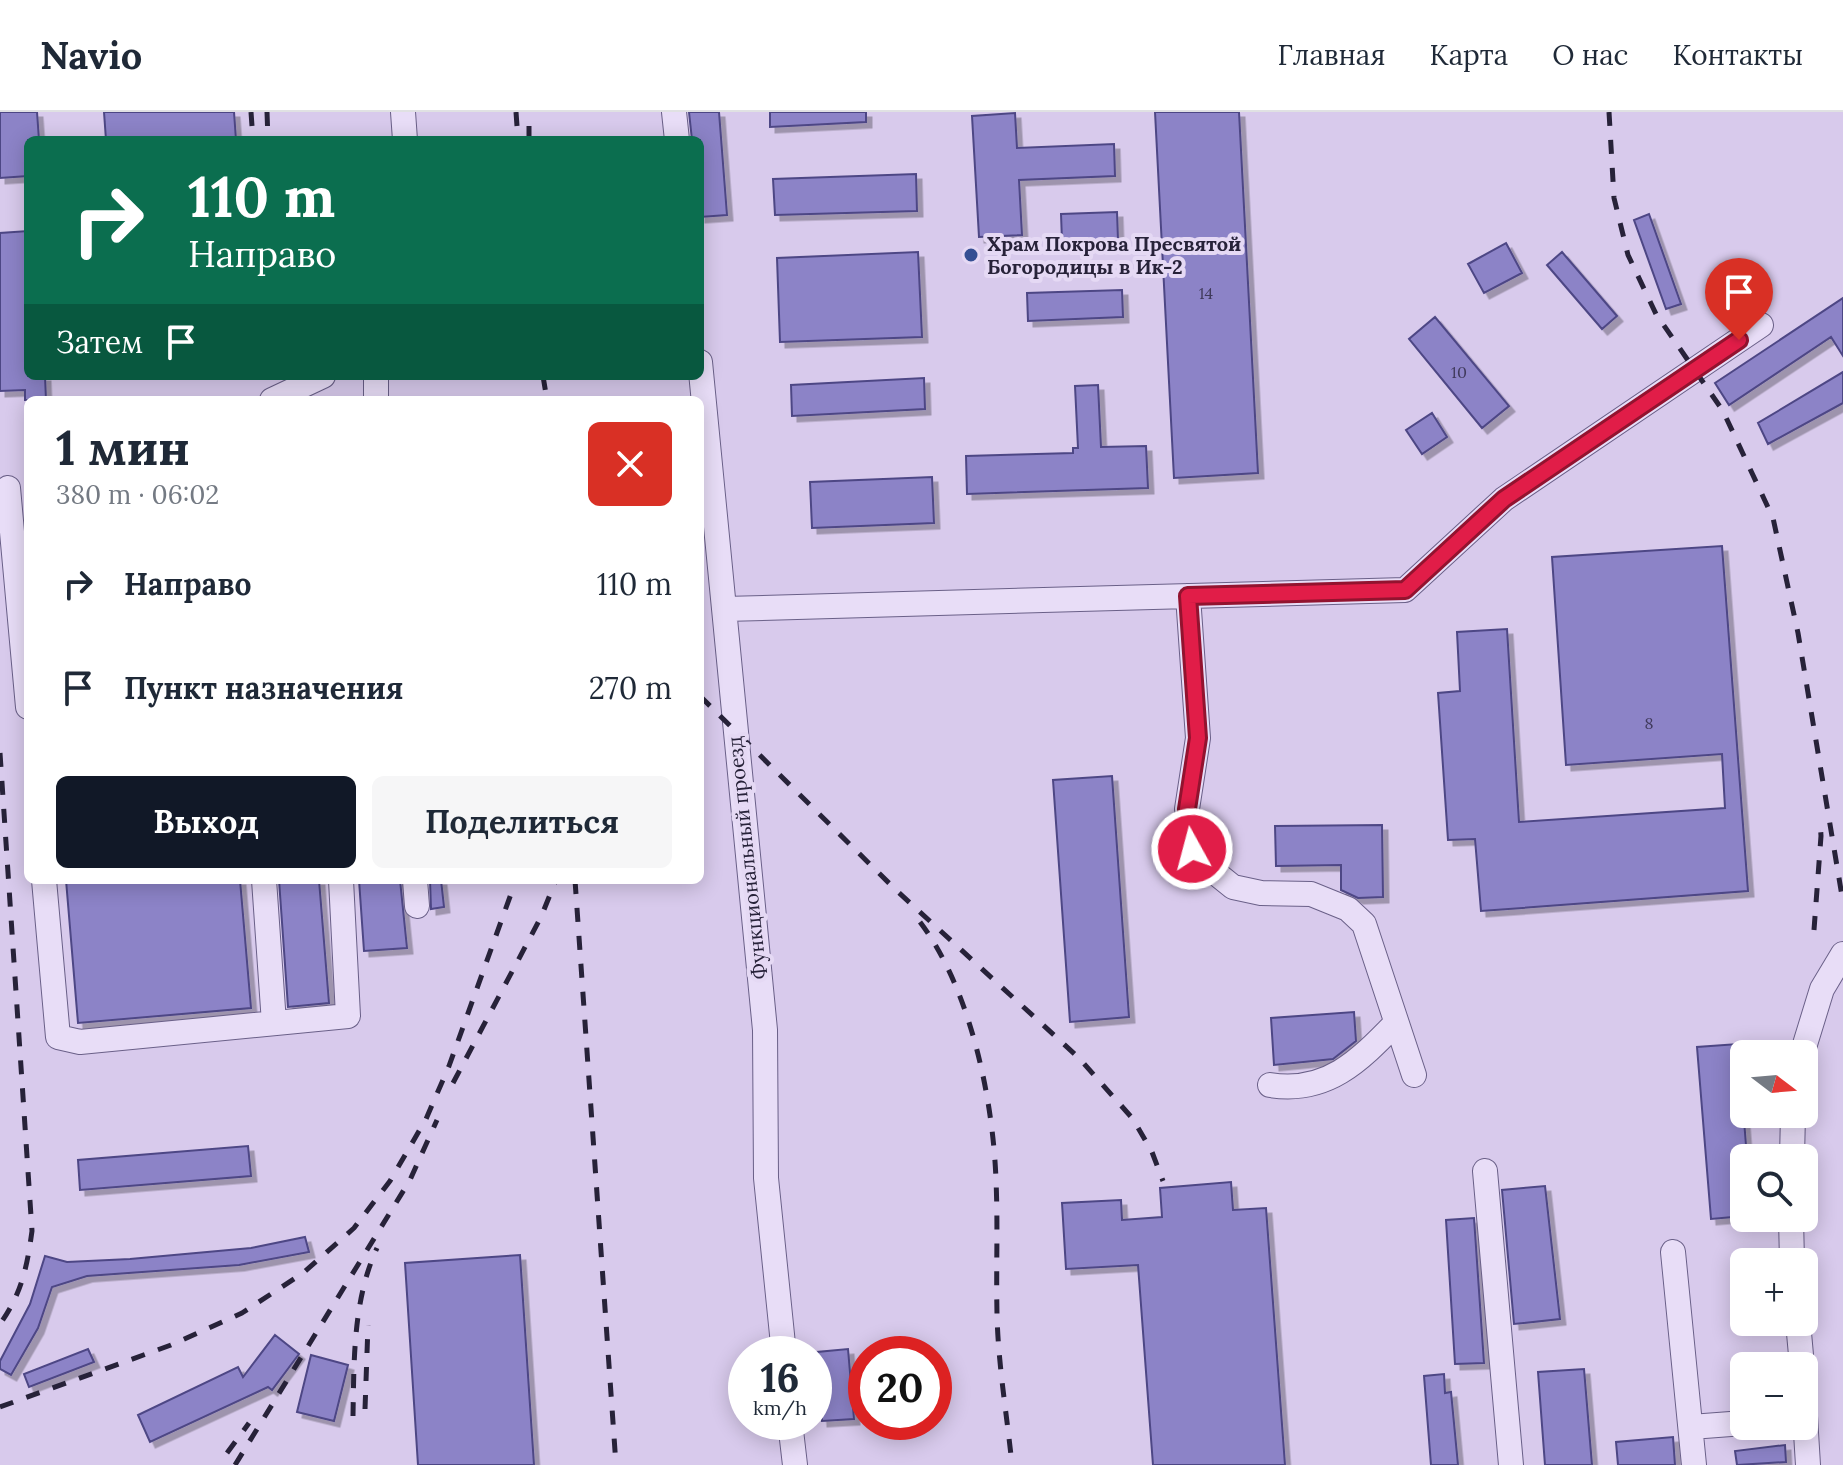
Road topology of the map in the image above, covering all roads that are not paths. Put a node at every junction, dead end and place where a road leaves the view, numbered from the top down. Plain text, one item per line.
1 (403, 112) edge
2 (674, 112) edge
3 (405, 136) edge
4 (677, 136) edge
5 (1761, 325) dead end
6 (314, 380) edge
7 (280, 396) edge
8 (704, 403) edge
9 (12, 487) edge
10 (1188, 596) junction
11 (724, 609) junction
12 (24, 652) edge
13 (44, 884) edge
14 (264, 884) edge
15 (341, 884) edge
16 (415, 884) edge
17 (417, 906) dead end
18 (1843, 954) edge
19 (274, 1023) junction
20 (1396, 1023) junction
21 (1806, 1040) edge
22 (1414, 1075) dead end
23 (1270, 1085) dead end
24 (1485, 1171) dead end
25 (1673, 1252) dead end
26 (782, 1336) edge
27 (1730, 1424) edge
28 (1691, 1427) junction
29 (792, 1440) edge
30 (1806, 1440) edge
31 (795, 1465) edge
32 (1511, 1465) edge
33 (1694, 1465) edge
34 (1808, 1465) edge

1 - 3 street
2 - 4 street
5 - 10 street
6 - 7 street
8 - 11 street, Функциональный проезд
9 - 12 street
10 - 11 street
10 - 20 street
11 - 26 street, Функциональный проезд
13 - 19 street
14 - 19 street
15 - 19 street
16 - 17 street
18 - 21 street
20 - 22 street
20 - 23 street
24 - 32 street
25 - 28 street
27 - 28 street
28 - 33 street
29 - 31 street
30 - 34 street

